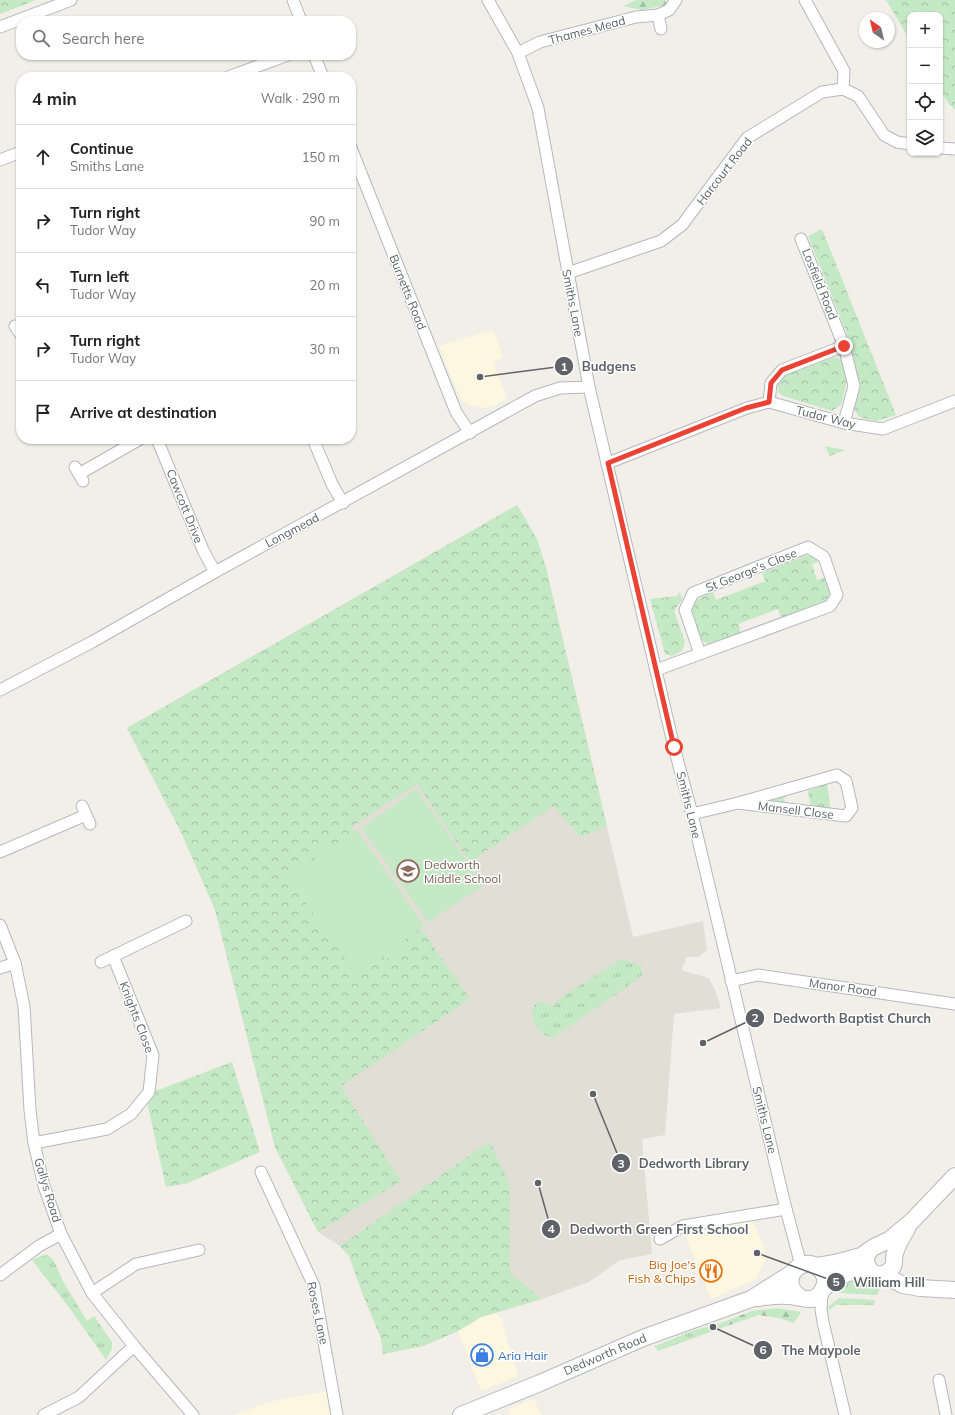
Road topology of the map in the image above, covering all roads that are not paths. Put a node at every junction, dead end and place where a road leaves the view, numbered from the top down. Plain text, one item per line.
1 (71, 0) edge
2 (293, 0) edge
3 (488, 0) edge
4 (676, 0) edge
5 (805, 0) edge
6 (658, 15) junction
7 (29, 16) edge
8 (299, 16) edge
9 (16, 21) edge
10 (0, 27) edge
11 (661, 29) dead end
12 (518, 53) junction
13 (274, 60) edge
14 (316, 60) edge
15 (242, 72) edge
16 (320, 72) edge
17 (843, 89) junction
18 (907, 144) edge
19 (943, 148) edge
20 (955, 150) edge
21 (16, 154) edge
22 (0, 160) edge
23 (356, 161) edge
24 (801, 239) dead end
25 (568, 273) junction
26 (844, 346) junction
27 (589, 387) junction
28 (955, 401) edge
29 (769, 402) junction
30 (844, 423) junction
31 (470, 433) junction
32 (131, 444) edge
33 (159, 444) edge
34 (315, 444) edge
35 (608, 463) junction
36 (79, 474) dead end
37 (343, 503) junction
38 (215, 572) junction
39 (700, 654) junction
40 (656, 670) junction
41 (0, 690) edge
42 (738, 803) junction
43 (692, 814) junction
44 (86, 815) dead end
45 (0, 852) edge
46 (186, 921) dead end
47 (0, 925) edge
48 (114, 956) junction
49 (100, 962) dead end
50 (15, 963) junction
51 (0, 968) edge
52 (731, 981) junction
53 (955, 1004) edge
54 (34, 1143) junction
55 (261, 1172) dead end
56 (955, 1176) edge
57 (786, 1209) junction
58 (911, 1222) junction
59 (61, 1234) junction
60 (660, 1239) dead end
61 (874, 1247) junction
62 (199, 1250) dead end
63 (895, 1259) junction
64 (804, 1268) junction
65 (876, 1272) junction
66 (0, 1276) edge
67 (912, 1286) junction
68 (823, 1290) junction
69 (955, 1290) edge
70 (92, 1293) junction
71 (803, 1298) junction
72 (751, 1299) junction
73 (823, 1322) junction
74 (134, 1346) junction
75 (939, 1380) dead end
76 (44, 1415) edge
77 (193, 1415) edge
78 (337, 1415) edge
79 (461, 1415) edge
80 (845, 1415) edge
81 (946, 1415) edge

1 - 7 street
2 - 8 street
3 - 12 street, Smiths Lane
4 - 6 street
5 - 17 street
6 - 11 street
6 - 12 street, Thames Mead
9 - 10 street
12 - 25 street, Smiths Lane
13 - 15 street
14 - 16 street
17 - 18 street
17 - 25 street, Harcourt Road
19 - 20 street
21 - 22 street
23 - 31 street, Burnetts Road
24 - 26 street, Losfield Road
25 - 27 street, Smiths Lane
26 - 29 street
26 - 30 street, Losfield Road
27 - 31 street, Longmead
27 - 35 street, Smiths Lane
28 - 30 street, Tudor Way
29 - 30 street, Tudor Way
29 - 35 street
31 - 37 street, Longmead
32 - 36 street
33 - 38 street, Cawcott Drive
34 - 37 street
35 - 40 street, Smiths Lane
37 - 38 street, Longmead
38 - 41 street, Longmead
39 - 39 street, St George's Close
39 - 40 street, St George's Close
40 - 43 street, Smiths Lane
42 - 42 street, Mansell Close
42 - 43 street, Mansell Close
43 - 52 street, Smiths Lane
44 - 45 street
46 - 48 street
47 - 50 street, Gallys Road
48 - 49 street
48 - 54 street, Knights Close
50 - 51 street
50 - 54 street, Gallys Road
52 - 53 street, Manor Road
52 - 57 street, Smiths Lane
54 - 59 street, Gallys Road
55 - 78 street, Roses Lane
56 - 58 main road, Dedworth Road
57 - 60 street
57 - 64 street, Smiths Lane
58 - 61 main road, Dedworth Road
58 - 63 main road, Dedworth Road
59 - 66 street
59 - 70 street, Gallys Road
61 - 63 main road
61 - 64 main road, Dedworth Road
61 - 65 main road
62 - 70 street
63 - 65 main road, Dedworth Road
63 - 67 main road
64 - 68 main road
64 - 71 main road
64 - 72 main road, Dedworth Road
65 - 67 main road
65 - 68 main road, Dedworth Road
67 - 69 main road
68 - 71 main road, Dedworth Road
68 - 73 street
70 - 74 street, Gallys Road
71 - 72 main road, Dedworth Road
71 - 73 street
72 - 79 main road, Dedworth Road
73 - 80 street
74 - 76 street
74 - 77 street, Gallys Road
75 - 81 street

